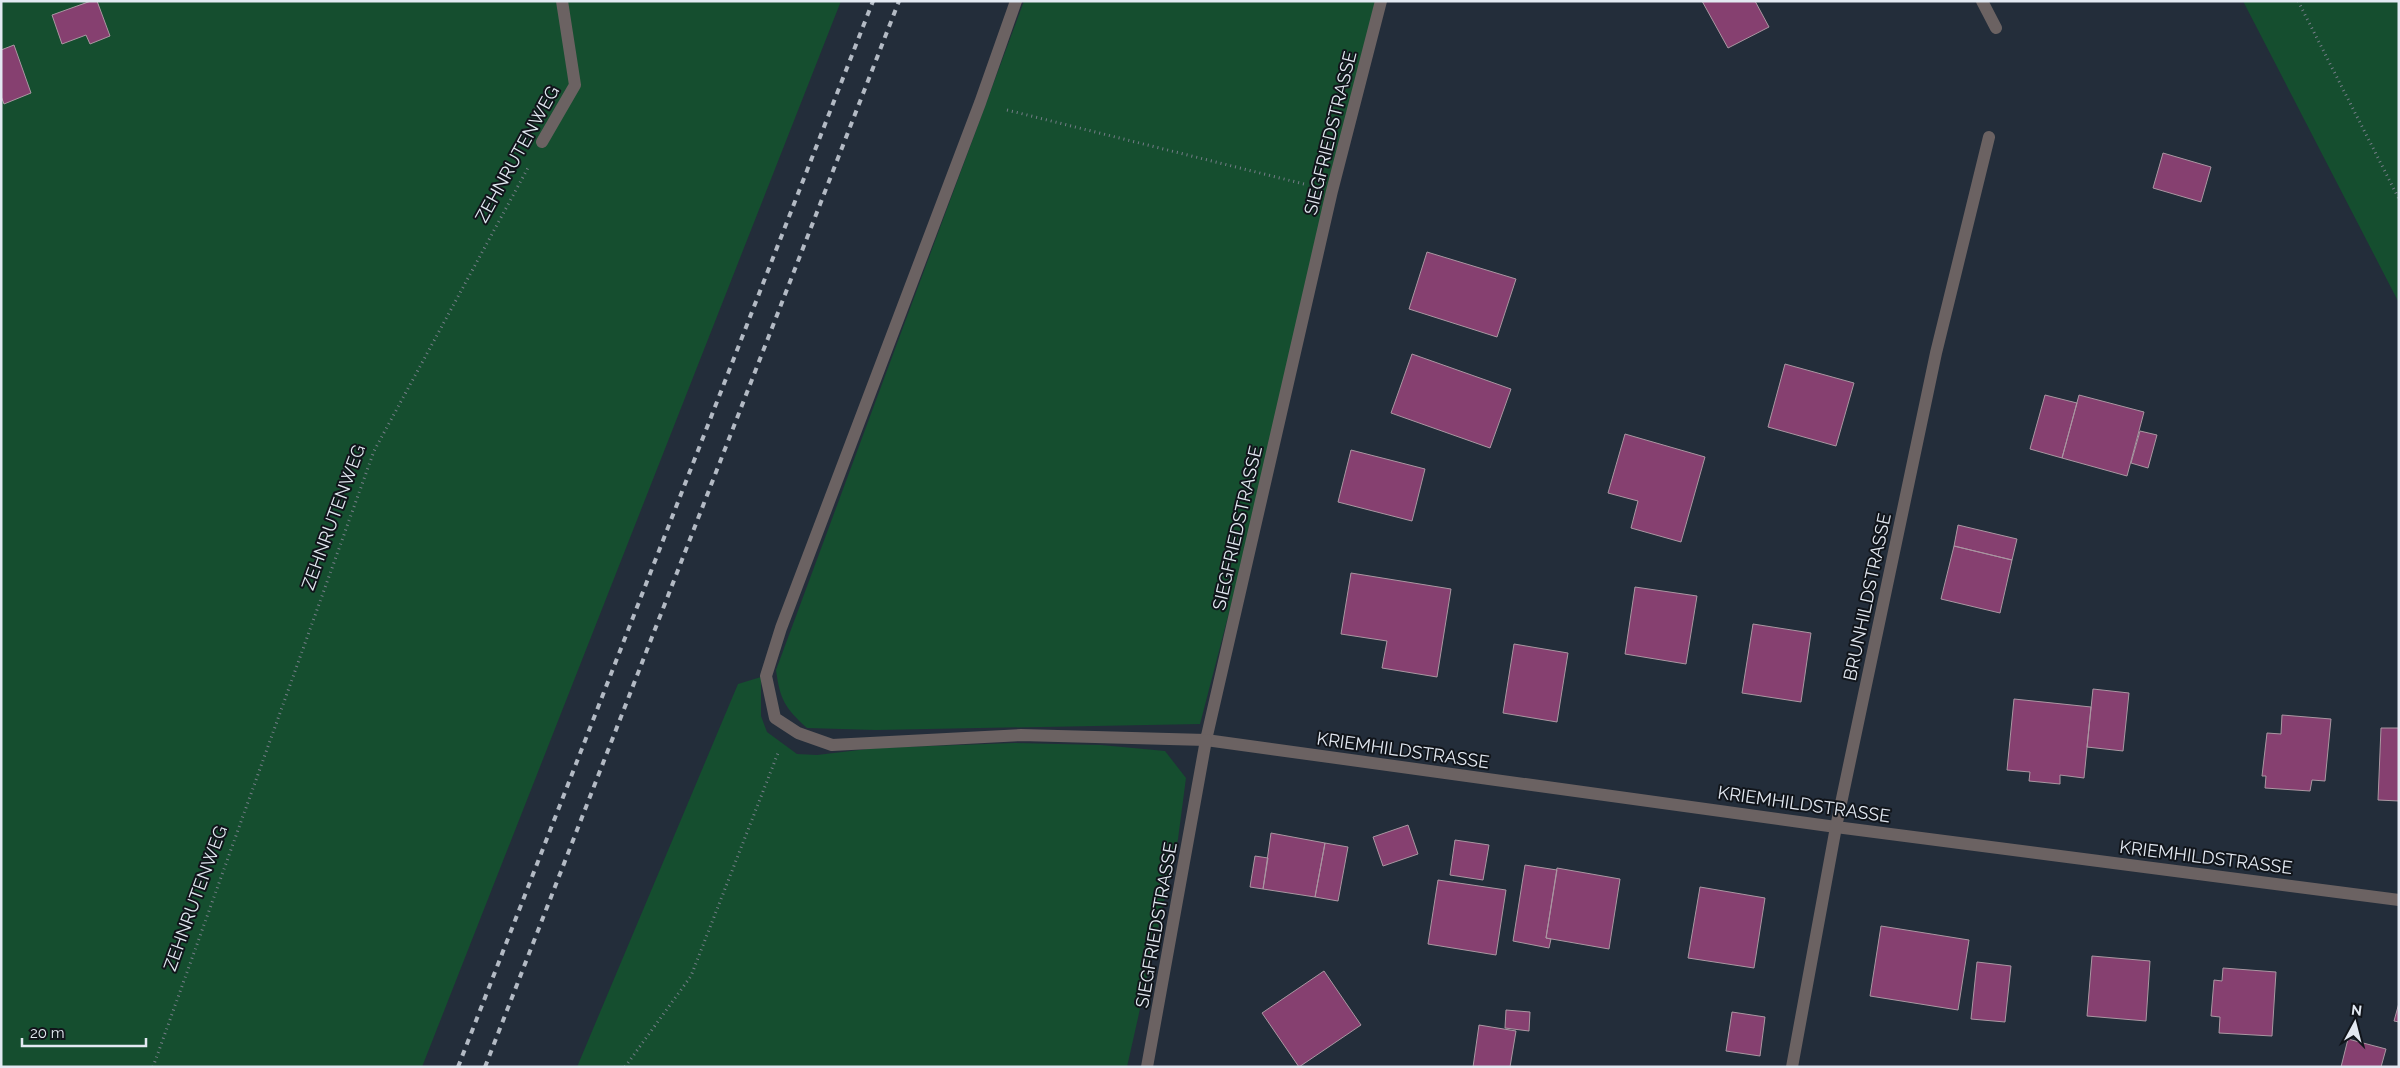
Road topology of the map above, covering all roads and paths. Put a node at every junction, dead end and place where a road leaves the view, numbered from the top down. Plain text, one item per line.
1 (562, 1) edge
2 (1016, 1) edge
3 (1381, 1) edge
4 (1982, 1) edge
5 (2298, 1) edge
6 (1996, 28) dead end
7 (980, 103) junction
8 (1989, 137) dead end
9 (542, 142) joint
10 (1332, 191) junction
11 (2399, 199) edge
12 (788, 726) junction
13 (1206, 740) junction
14 (1836, 827) junction
15 (2399, 900) edge
16 (153, 1067) edge
17 (625, 1067) edge
18 (1147, 1067) edge
19 (1792, 1067) edge

1 - 9 street, ZEHNRUTENWEG
2 - 7 street
3 - 10 street, SIEGFRIEDSTRASSE
4 - 6 street
5 - 11 path
7 - 10 path
7 - 12 street
8 - 14 street, BRUNHILDSTRASSE
9 - 16 path, ZEHNRUTENWEG
10 - 13 street, SIEGFRIEDSTRASSE
12 - 13 street, KRIEMHILDSTRASSE
12 - 17 path
13 - 14 street, KRIEMHILDSTRASSE
13 - 18 street, SIEGFRIEDSTRASSE
14 - 15 street, KRIEMHILDSTRASSE
14 - 19 street, BRUNHILDSTRASSE

